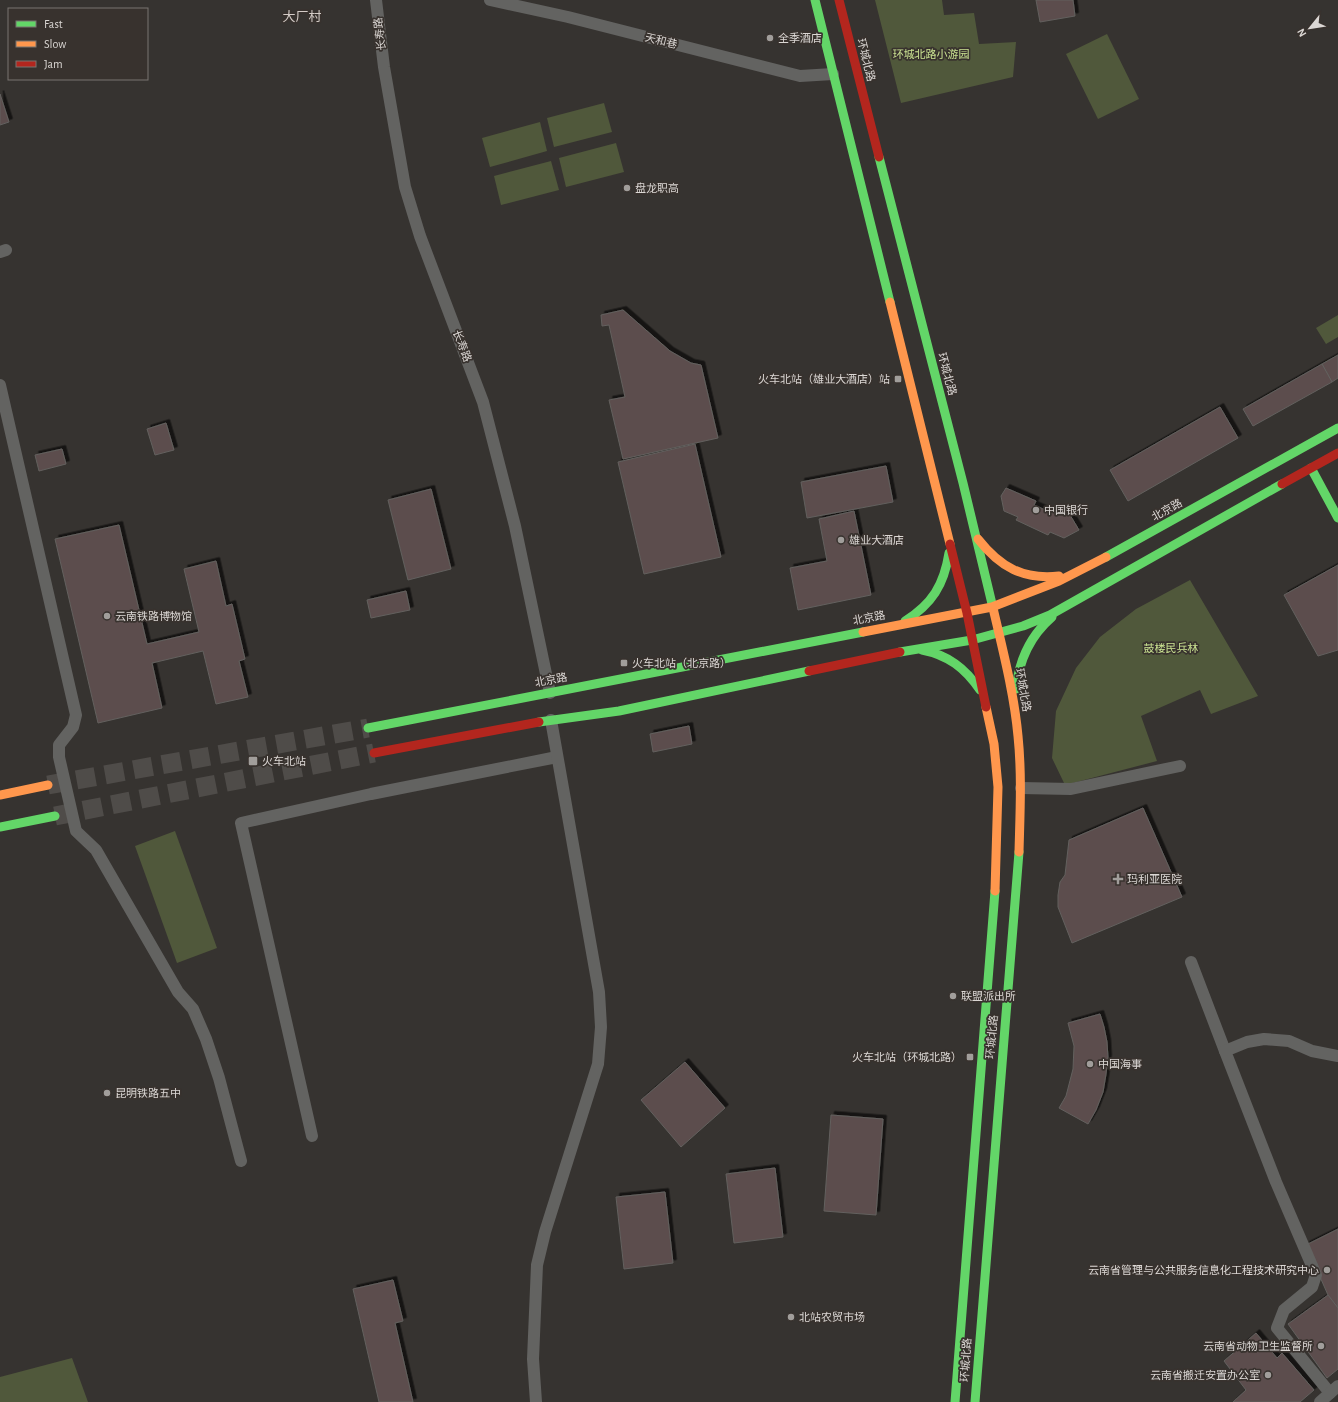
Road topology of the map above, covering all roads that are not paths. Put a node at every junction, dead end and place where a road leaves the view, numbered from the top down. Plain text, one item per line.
1 (376, 0) edge
2 (490, 0) edge
3 (815, 0) edge
4 (839, 0) edge
5 (833, 74) junction
6 (0, 385) edge
7 (1338, 428) edge
8 (1338, 453) edge
9 (1311, 468) junction
10 (1338, 518) edge
11 (973, 527) junction
12 (949, 541) junction
13 (1076, 572) junction
14 (1073, 602) junction
15 (992, 607) junction
16 (966, 613) junction
17 (898, 624) junction
18 (999, 633) junction
19 (972, 640) junction
20 (913, 650) junction
21 (550, 693) junction
22 (985, 700) junction
23 (1015, 712) junction
24 (551, 720) junction
25 (368, 728) tunnel mouth
26 (374, 753) tunnel mouth
27 (557, 757) junction
28 (1180, 766) dead end
29 (48, 785) tunnel mouth
30 (1021, 788) junction
31 (0, 795) edge
32 (55, 816) tunnel mouth
33 (0, 828) edge
34 (1191, 962) dead end
35 (1225, 1051) junction
36 (1338, 1056) edge
37 (312, 1136) dead end
38 (241, 1161) dead end
39 (1334, 1390) edge
40 (536, 1402) edge
41 (955, 1402) edge
42 (975, 1402) edge
43 (1320, 1402) edge

1 - 21 street, 长寿路
2 - 5 street, 天和巷
3 - 5 main road, 环城北路
4 - 11 main road, 环城北路
5 - 12 main road, 环城北路
6 - 38 street
7 - 13 main road, 北京路
8 - 9 main road
9 - 10 main road
9 - 14 main road
11 - 13 main road
11 - 15 main road, 环城北路
12 - 16 main road, 环城北路
12 - 17 main road
13 - 15 main road, 北京路
14 - 18 main road
14 - 23 main road
15 - 16 main road, 北京路
15 - 18 main road, 环城北路
16 - 17 main road, 北京路
16 - 19 main road, 环城北路
17 - 21 main road, 北京路
18 - 19 main road
18 - 23 main road, 环城北路
19 - 20 main road
19 - 22 main road, 环城北路
20 - 22 main road
20 - 24 main road
21 - 25 main road, 北京路
22 - 41 main road, 环城北路
23 - 30 main road, 环城北路
24 - 26 main road
24 - 27 street
27 - 37 street
27 - 40 street
28 - 30 street
29 - 31 main road
30 - 42 main road, 环城北路
32 - 33 main road
34 - 35 street
35 - 36 street
35 - 39 street
39 - 43 street

